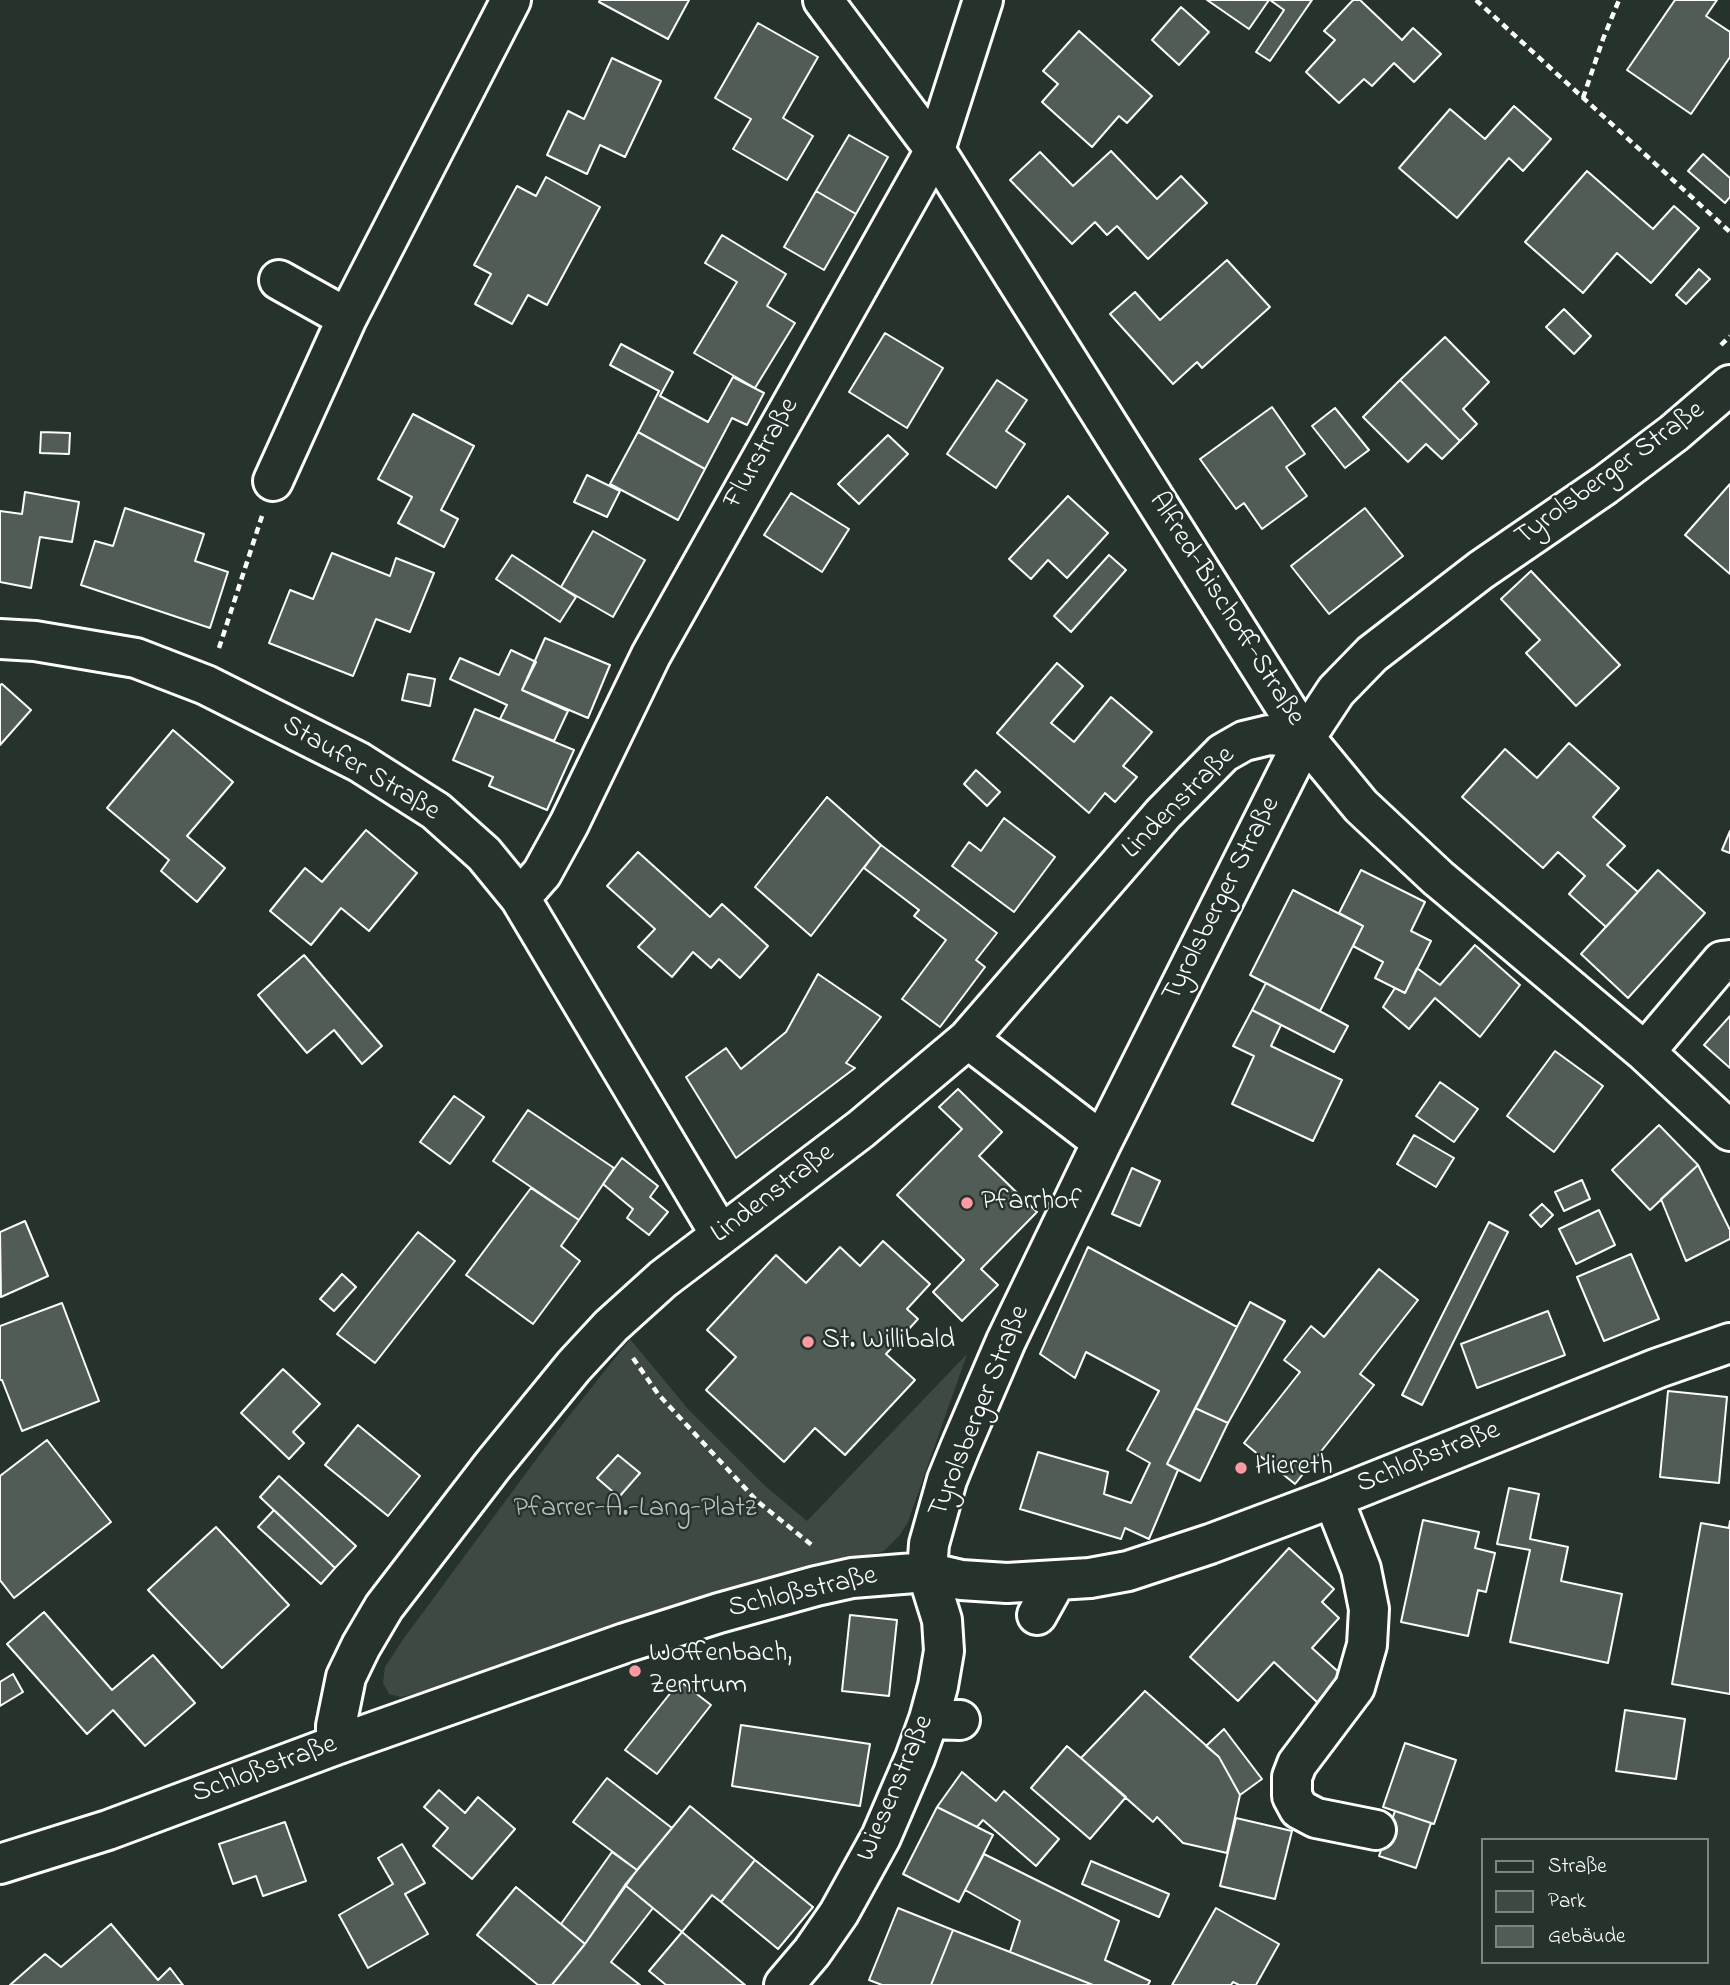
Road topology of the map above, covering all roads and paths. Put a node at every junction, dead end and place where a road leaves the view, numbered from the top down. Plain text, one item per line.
1 (510, 0) edge
2 (823, 0) edge
3 (983, 0) edge
4 (1476, 0) edge
5 (1619, 0) edge
6 (1583, 98) junction
7 (935, 150) junction
8 (1730, 232) edge
9 (279, 280) dead end
10 (347, 318) junction
11 (1730, 386) edge
12 (273, 481) joint
13 (0, 639) edge
14 (206, 685) junction
15 (1305, 738) junction
16 (520, 898) junction
17 (1730, 960) edge
18 (968, 1039) junction
19 (1645, 1052) junction
20 (1730, 1131) edge
21 (1102, 1142) junction
22 (720, 1234) junction
23 (611, 1326) junction
24 (1730, 1343) edge
25 (1333, 1498) junction
26 (927, 1572) junction
27 (852, 1578) junction
28 (1056, 1581) junction
29 (1038, 1615) dead end
30 (336, 1745) junction
31 (1376, 1829) dead end
32 (0, 1864) edge
33 (812, 1969) edge
34 (784, 1985) edge

1 - 10 street
2 - 7 street, Alfred-Bischoff-Straße
3 - 7 street, Flurstraße
4 - 6 path
5 - 6 path
6 - 8 path
7 - 15 street, Alfred-Bischoff-Straße
7 - 16 street, Flurstraße
9 - 10 street
10 - 12 street
11 - 15 street, Tyrolsberger Straße
12 - 14 path
13 - 14 street, Staufer Straße
14 - 16 street, Staufer Straße
15 - 18 street, Lindenstraße
15 - 19 street, Alfred-Bischoff-Straße
15 - 21 street, Tyrolsberger Straße
16 - 22 street, Staufer Straße
17 - 19 street
18 - 21 street
18 - 22 street, Lindenstraße
19 - 20 street, Alfred-Bischoff-Straße
21 - 26 street, Tyrolsberger Straße
22 - 23 street, Lindenstraße
23 - 27 path
23 - 30 street, Lindenstraße
24 - 25 street, Schloßstraße
25 - 28 street, Schloßstraße
25 - 31 street
26 - 27 street, Schloßstraße
26 - 28 street, Schloßstraße
26 - 33 street, Wiesenstraße
27 - 30 street, Schloßstraße
28 - 29 street
30 - 32 street, Schloßstraße
33 - 34 street, Wiesenstraße

